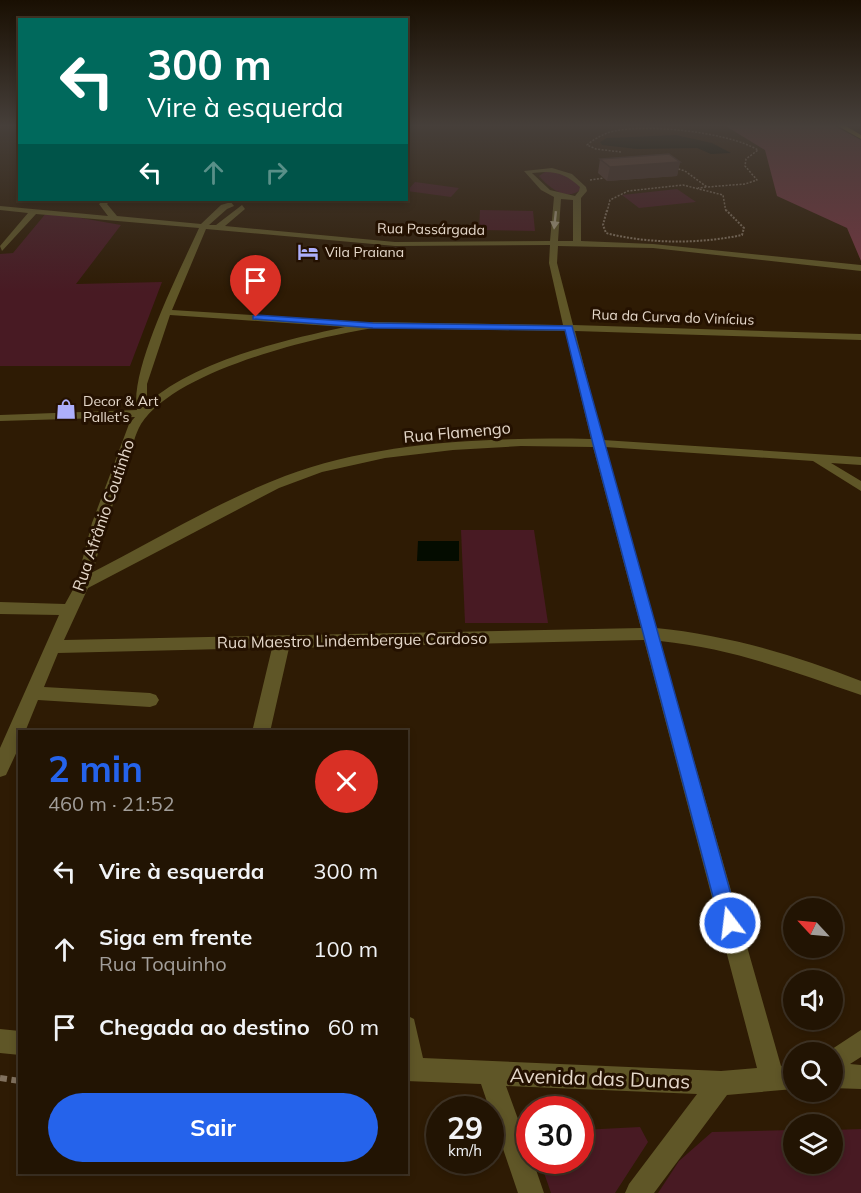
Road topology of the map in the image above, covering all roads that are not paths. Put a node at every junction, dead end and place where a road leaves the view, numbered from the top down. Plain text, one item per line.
1 (535, 181) edge
2 (576, 181) edge
3 (557, 197) junction
4 (577, 198) junction
5 (99, 201) edge
6 (107, 201) edge
7 (231, 204) dead end
8 (242, 207) dead end
9 (0, 208) edge
10 (34, 211) junction
11 (103, 217) junction
12 (114, 218) junction
13 (204, 225) junction
14 (219, 226) junction
15 (552, 243) junction
16 (577, 244) junction
17 (2, 249) dead end
18 (861, 268) edge
19 (166, 312) junction
20 (373, 326) junction
21 (569, 328) junction
22 (861, 337) edge
23 (143, 413) junction
24 (0, 418) edge
25 (598, 444) junction
26 (816, 458) junction
27 (861, 461) edge
28 (861, 487) edge
29 (83, 584) junction
30 (0, 608) edge
31 (69, 610) junction
32 (652, 634) junction
33 (282, 642) junction
34 (53, 647) junction
35 (861, 688) edge
36 (33, 693) junction
37 (150, 700) dead end
38 (261, 730) edge
39 (0, 769) edge
40 (0, 1041) edge
41 (861, 1042) edge
42 (18, 1043) edge
43 (408, 1048) edge
44 (843, 1055) edge
45 (410, 1069) edge
46 (489, 1073) junction
47 (843, 1076) edge
48 (861, 1077) edge
49 (783, 1078) edge
50 (721, 1083) junction
51 (531, 1193) edge
52 (638, 1193) edge

1 - 3 street
2 - 4 street
3 - 4 street
3 -> 15 street
4 - 16 street
5 - 11 street
6 - 12 street
7 - 13 street
8 - 14 street
9 - 10 street, Rua Passárgada
10 - 11 street, Rua Passárgada
10 - 17 street
11 - 12 street, Rua Passárgada
12 - 13 street, Rua Passárgada
13 - 14 street, Rua Passárgada
13 - 19 street
14 - 15 street, Rua Passárgada
15 - 16 street, Rua Passárgada
15 - 21 street
16 - 18 street, Rua Passárgada
19 - 20 street
19 - 23 street
20 - 21 street, Rua da Curva do Vinícius
20 - 23 street, Rua da Curva do Vinícius
21 - 22 street, Rua da Curva do Vinícius
21 - 25 street
23 - 24 street
23 - 29 street, Rua Afrânio Coutinho
25 - 26 street, Rua Flamengo
25 - 29 street, Rua Flamengo
25 - 32 street
26 - 27 street, Rua Flamengo
26 - 28 street
29 - 31 street, Rua Afrânio Coutinho
30 - 31 street
31 - 34 street, Rua Afrânio Coutinho
32 - 33 street, Rua Maestro Lindembergue Cardoso
32 - 35 street, Rua Maestro Lindembergue Cardoso
32 - 49 street
33 - 34 street, Rua Maestro Lindembergue Cardoso
33 - 38 street
34 - 36 street, Rua Afrânio Coutinho
36 - 37 street
36 - 39 street, Rua Afrânio Coutinho
40 - 42 street
41 - 44 street
43 - 45 street
45 - 46 street, Avenida das Dunas
46 - 50 street, Avenida das Dunas
46 - 51 street
47 - 48 street
49 - 50 street, Avenida das Dunas
50 - 52 street

